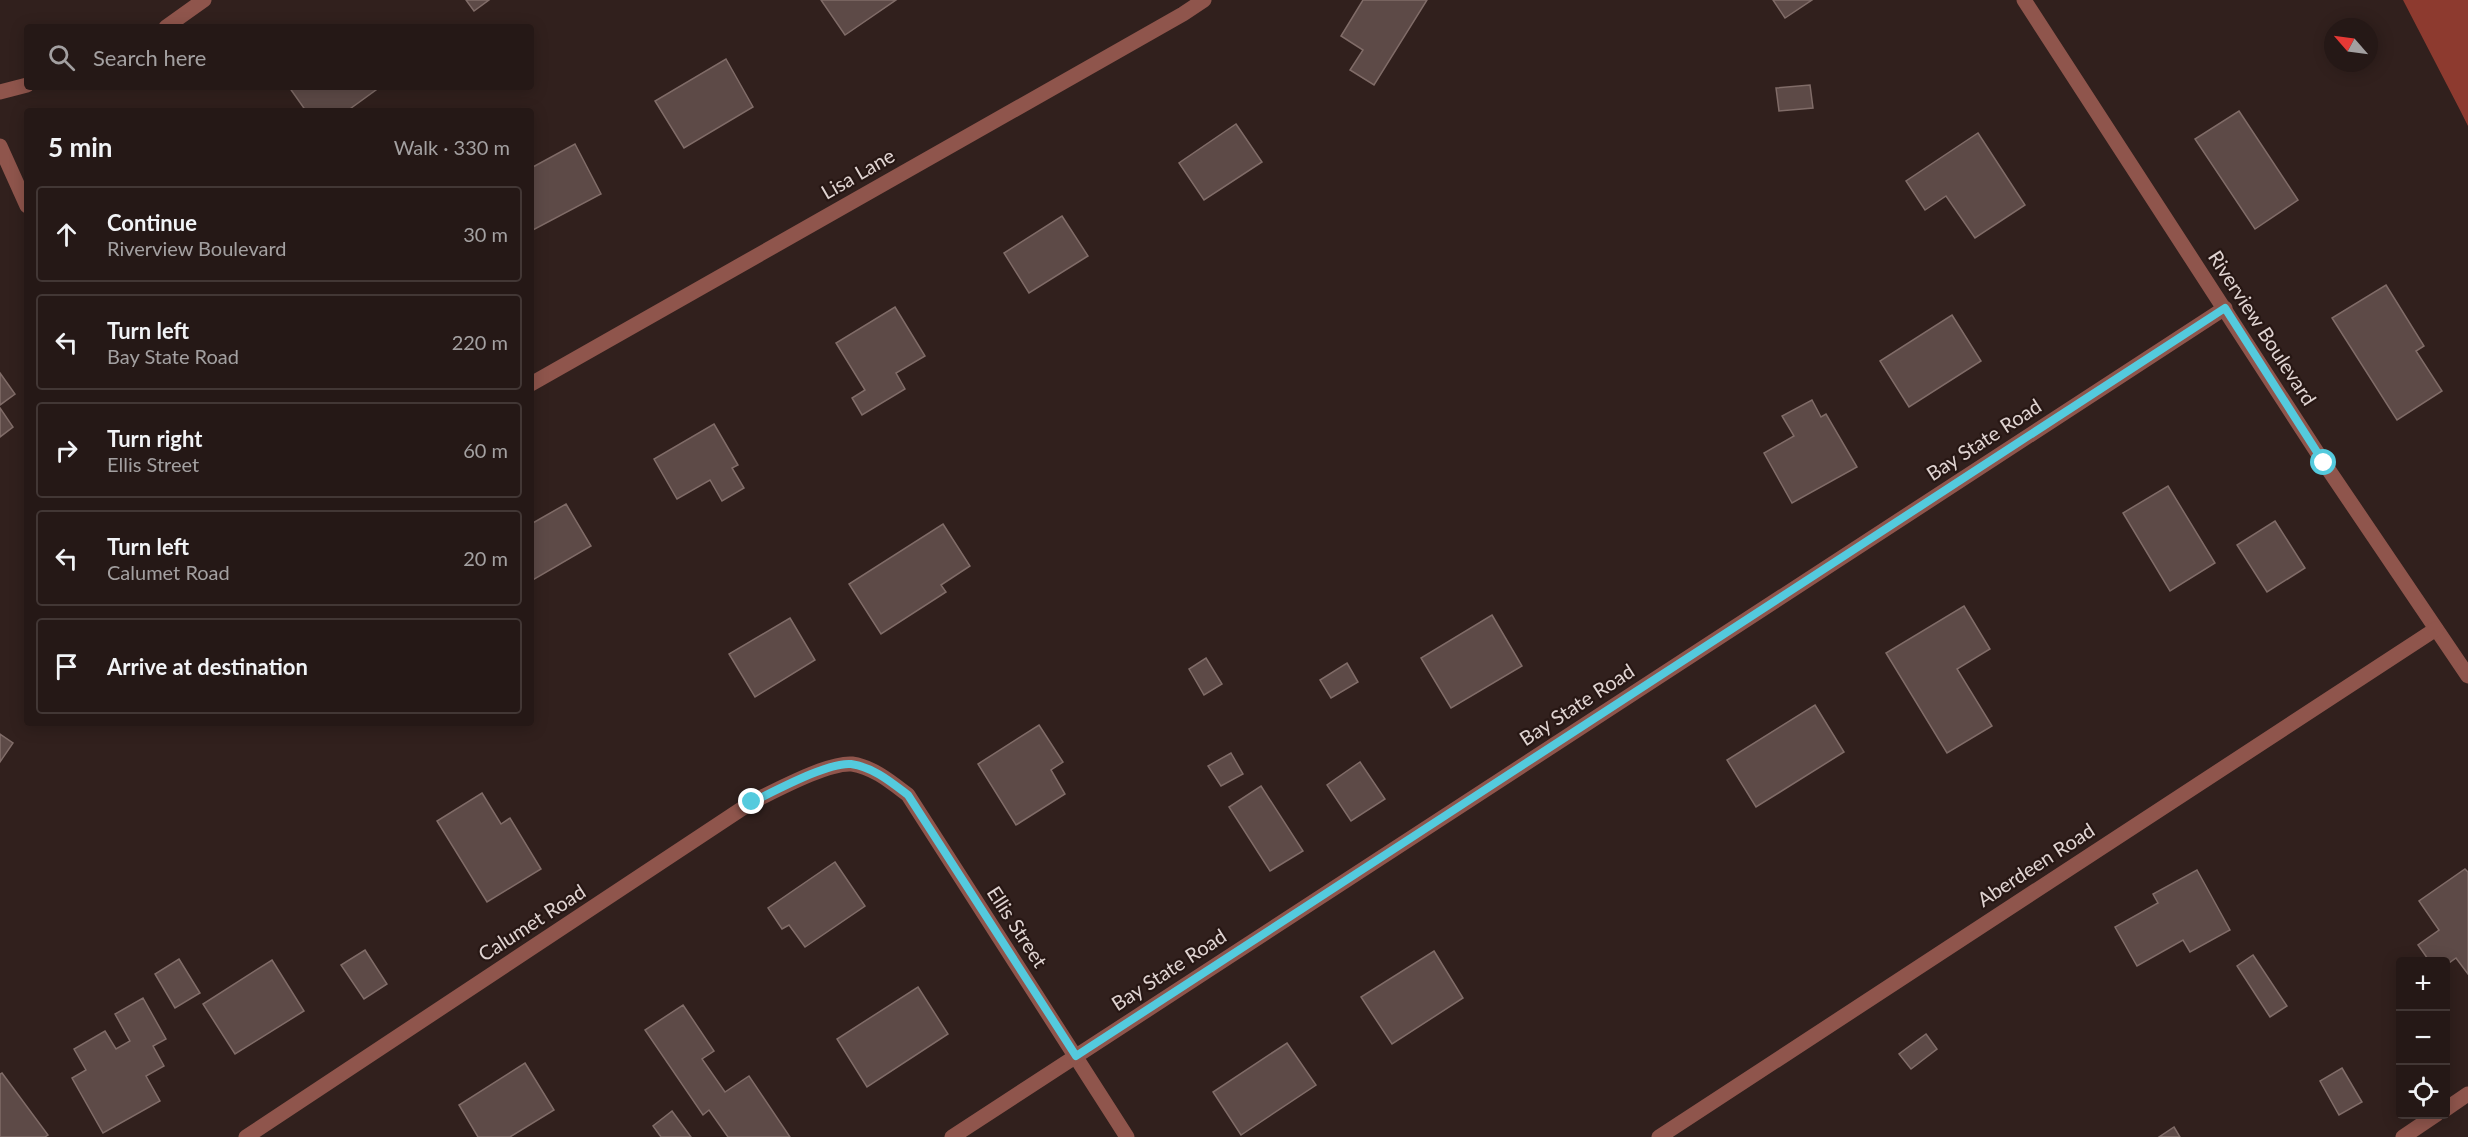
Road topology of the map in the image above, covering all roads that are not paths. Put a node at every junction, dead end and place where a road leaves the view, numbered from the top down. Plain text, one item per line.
1 (204, 0) edge
2 (1204, 0) edge
3 (2024, 0) edge
4 (170, 24) edge
5 (24, 87) edge
6 (0, 92) edge
7 (0, 146) edge
8 (24, 199) edge
9 (2225, 308) junction
10 (534, 382) edge
11 (2436, 629) junction
12 (2468, 676) edge
13 (851, 764) joint
14 (1076, 1056) junction
15 (2468, 1094) edge
16 (2450, 1106) edge
17 (2430, 1119) edge
18 (246, 1137) edge
19 (952, 1137) edge
20 (1127, 1137) edge
21 (1659, 1137) edge
22 (2403, 1137) edge

1 - 4 street
2 - 10 street, Lisa Lane
3 - 9 street, Riverview Boulevard
5 - 6 street
7 - 8 street
9 - 11 street, Riverview Boulevard
9 - 14 street, Bay State Road
11 - 12 street, Riverview Boulevard
11 - 21 street, Aberdeen Road
13 - 14 street, Ellis Street
13 - 18 street, Calumet Road
14 - 19 street, Bay State Road
14 - 20 street, Ellis Street
15 - 16 street
17 - 22 street

